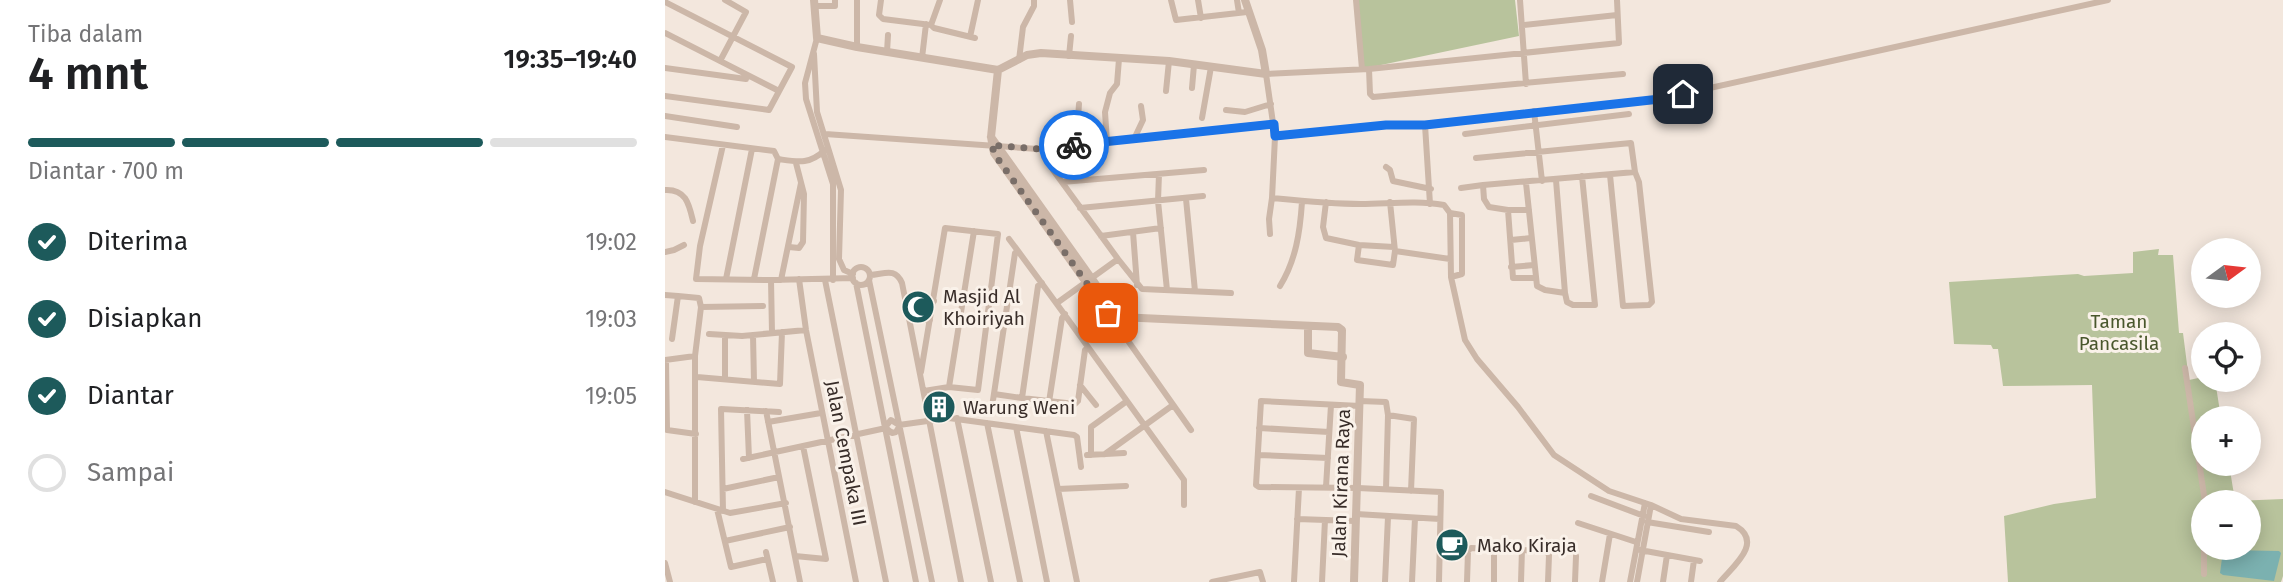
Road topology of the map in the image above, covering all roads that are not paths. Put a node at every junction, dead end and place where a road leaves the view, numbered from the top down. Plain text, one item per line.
1 (725, 0) edge
2 (835, 0) edge
3 (857, 0) edge
4 (881, 0) edge
5 (940, 0) edge
6 (978, 0) edge
7 (1034, 0) edge
8 (1070, 0) edge
9 (1171, 0) edge
10 (1198, 0) edge
11 (1237, 0) edge
12 (1245, 0) edge
13 (1356, 0) edge
14 (1520, 0) edge
15 (1616, 0) edge
16 (2108, 0) edge
17 (665, 2) edge
18 (815, 3) edge
19 (1243, 12) junction
20 (1617, 15) junction
21 (1201, 18) junction
22 (1072, 22) dead end
23 (929, 25) junction
24 (1523, 25) junction
25 (665, 33) edge
26 (888, 35) dead end
27 (733, 36) junction
28 (1071, 36) dead end
29 (817, 38) junction
30 (857, 47) junction
31 (887, 52) junction
32 (1524, 53) junction
33 (1069, 56) junction
34 (922, 58) junction
35 (1019, 60) junction
36 (1119, 60) junction
37 (720, 61) junction
38 (1169, 61) junction
39 (1194, 65) junction
40 (665, 66) edge
41 (1211, 67) junction
42 (1365, 69) junction
43 (999, 70) junction
44 (1266, 74) junction
45 (1623, 74) dead end
46 (753, 79) junction
47 (1526, 84) junction
48 (1192, 88) dead end
49 (779, 91) junction
50 (1166, 91) dead end
51 (665, 96) edge
52 (1079, 104) dead end
53 (1271, 104) junction
54 (1141, 106) dead end
55 (1226, 110) dead end
56 (1534, 111) junction
57 (814, 113) junction
58 (1629, 114) dead end
59 (665, 116) edge
60 (1202, 118) dead end
61 (1274, 124) junction
62 (1535, 124) junction
63 (1425, 125) junction
64 (737, 127) dead end
65 (825, 134) junction
66 (1465, 134) dead end
67 (1275, 136) junction
68 (665, 137) edge
69 (1133, 139) junction
70 (1107, 142) junction
71 (994, 143) junction
72 (723, 145) junction
73 (1076, 145) junction
74 (752, 149) junction
75 (827, 150) junction
76 (1538, 152) junction
77 (1476, 158) dead end
78 (778, 159) junction
79 (796, 163) junction
80 (1386, 167) dead end
81 (1053, 170) dead end
82 (1204, 170) dead end
83 (1635, 172) junction
84 (1159, 174) junction
85 (1609, 175) junction
86 (1583, 176) junction
87 (1556, 180) junction
88 (1542, 181) junction
89 (1062, 182) junction
90 (801, 183) junction
91 (1526, 183) junction
92 (1483, 186) junction
93 (1461, 188) dead end
94 (1431, 189) junction
95 (665, 190) edge
96 (1203, 196) dead end
97 (1272, 198) junction
98 (1186, 199) junction
99 (1159, 201) junction
100 (1302, 202) junction
101 (1326, 202) junction
102 (1390, 202) junction
103 (1430, 204) junction
104 (1080, 208) junction
105 (1508, 210) junction
106 (1529, 210) junction
107 (1450, 213) junction
108 (693, 221) dead end
109 (1161, 228) junction
110 (974, 231) junction
111 (1133, 232) junction
112 (1270, 234) dead end
113 (1101, 236) junction
114 (1531, 238) junction
115 (1009, 239) dead end
116 (1511, 240) junction
117 (1450, 243) junction
118 (1462, 244) junction
119 (684, 245) dead end
120 (1359, 245) junction
121 (789, 247) junction
122 (1394, 249) junction
123 (1018, 251) junction
124 (665, 252) edge
125 (1118, 258) junction
126 (1450, 259) junction
127 (1534, 265) junction
128 (1511, 267) junction
129 (1451, 277) junction
130 (869, 278) junction
131 (1536, 278) junction
132 (726, 279) junction
133 (754, 279) junction
134 (799, 279) junction
135 (854, 279) junction
136 (781, 280) junction
137 (829, 280) junction
138 (1089, 280) junction
139 (771, 281) junction
140 (1042, 283) junction
141 (1137, 285) junction
142 (1280, 286) dead end
143 (1167, 290) junction
144 (1195, 291) junction
145 (1231, 293) dead end
146 (1565, 293) junction
147 (665, 295) edge
148 (678, 296) junction
149 (906, 298) junction
150 (934, 301) junction
151 (1057, 303) junction
152 (763, 306) dead end
153 (701, 307) junction
154 (1108, 313) junction
155 (1065, 314) junction
156 (1119, 317) junction
157 (910, 318) junction
158 (930, 320) junction
159 (1308, 327) junction
160 (806, 330) junction
161 (782, 332) junction
162 (772, 333) junction
163 (709, 334) dead end
164 (725, 335) junction
165 (754, 335) junction
166 (672, 339) dead end
167 (1088, 347) junction
168 (695, 356) junction
169 (1343, 357) junction
170 (666, 360) edge
171 (2185, 368) dead end
172 (921, 372) junction
173 (697, 377) junction
174 (725, 379) junction
175 (754, 382) junction
176 (1080, 385) junction
177 (949, 387) junction
178 (924, 391) junction
179 (1087, 393) junction
180 (993, 394) junction
181 (1021, 398) junction
182 (1078, 401) junction
183 (1127, 401) junction
184 (1049, 402) junction
185 (1360, 403) junction
186 (1096, 405) dead end
187 (1173, 405) junction
188 (1331, 405) junction
189 (992, 407) dead end
190 (747, 410) junction
191 (766, 411) junction
192 (779, 412) dead end
193 (821, 413) junction
194 (1388, 415) junction
195 (957, 418) junction
196 (930, 419) junction
197 (768, 422) junction
198 (987, 423) junction
199 (899, 425) junction
200 (1145, 425) junction
201 (1016, 427) junction
202 (886, 428) junction
203 (1259, 428) junction
204 (666, 429) edge
205 (1191, 430) dead end
206 (1046, 431) junction
207 (1329, 432) junction
208 (696, 434) junction
209 (856, 435) junction
210 (827, 441) junction
211 (803, 446) junction
212 (774, 451) junction
213 (1124, 453) dead end
214 (1105, 454) junction
215 (1258, 455) junction
216 (1328, 458) junction
217 (1081, 467) dead end
218 (779, 477) junction
219 (1126, 486) dead end
220 (1326, 487) junction
221 (1299, 488) junction
222 (1358, 488) junction
223 (723, 489) junction
224 (1058, 489) junction
225 (1386, 489) junction
226 (2203, 490) edge
227 (1411, 491) junction
228 (665, 492) edge
229 (1591, 496) dead end
230 (695, 502) junction
231 (786, 503) junction
232 (1648, 504) junction
233 (1184, 505) dead end
234 (720, 510) junction
235 (1388, 516) junction
236 (1355, 518) junction
237 (1415, 518) junction
238 (1646, 518) junction
239 (1297, 519) junction
240 (1440, 519) junction
241 (1325, 520) junction
242 (1578, 523) dead end
243 (790, 527) junction
244 (1709, 532) dead end
245 (1611, 534) junction
246 (725, 541) junction
247 (1638, 547) junction
248 (1494, 549) junction
249 (1522, 550) junction
250 (1667, 555) junction
251 (795, 556) junction
252 (1576, 556) dead end
253 (2204, 560) edge
254 (665, 563) edge
255 (2204, 574) dead end
256 (1238, 580) edge
257 (670, 582) edge
258 (773, 582) edge
259 (800, 582) edge
260 (856, 582) edge
261 (886, 582) edge
262 (916, 582) edge
263 (932, 582) edge
264 (961, 582) edge
265 (991, 582) edge
266 (1020, 582) edge
267 (1047, 582) edge
268 (1077, 582) edge
269 (1212, 582) edge
270 (1263, 582) edge
271 (1294, 582) edge
272 (1322, 582) edge
273 (1354, 582) edge
274 (1385, 582) edge
275 (1412, 582) edge
276 (1439, 582) edge
277 (1467, 582) edge
278 (1494, 582) edge
279 (1521, 582) edge
280 (1548, 582) edge
281 (1575, 582) edge
282 (1602, 582) edge
283 (1630, 582) edge
284 (1637, 582) edge
285 (1663, 582) edge
286 (1691, 582) edge
287 (1720, 582) edge

1 - 27 street
2 - 18 street
3 - 30 street
4 - 23 street
5 - 23 street
6 - 23 street
7 - 35 street
8 - 22 street
9 - 21 street
10 - 21 street
11 - 19 street
12 - 19 street
13 - 42 street
14 - 24 street
15 - 20 street
16 - 56 street
17 - 27 street
18 - 29 street
19 - 21 street
19 - 44 street
20 - 24 street
20 - 32 street
23 - 34 street
24 - 32 street
25 - 37 street
26 - 31 street
27 - 37 street
27 - 49 street
28 - 33 street
29 - 30 street
29 - 57 street
30 - 31 street
31 - 34 street
32 - 42 street
32 - 47 street
33 - 35 street
33 - 36 street
34 - 43 street
35 - 43 street
36 - 38 street
36 - 70 street
37 - 46 street
38 - 39 street
38 - 50 street
39 - 41 street
39 - 48 street
40 - 46 street
41 - 44 street
41 - 60 street
42 - 44 street
42 - 47 street
43 - 71 street
44 - 53 street
45 - 47 street
46 - 49 street
49 - 51 street
52 - 73 street
53 - 55 street
53 - 61 street
54 - 69 street
56 - 62 street
56 - 63 street
57 - 65 street
57 - 75 street
58 - 62 street
59 - 64 street
61 - 67 street
61 - 69 street
62 - 66 street
62 - 76 street
63 - 67 street
63 - 94 street
65 - 71 street
65 - 75 street
67 - 97 street
68 - 72 street
69 - 70 street
70 - 73 street
71 - 73 street
71 - 138 street
72 - 74 street
72 - 132 street
74 - 78 street
74 - 132 street
75 - 79 street
75 - 135 street
75 - 137 street
76 - 77 street
76 - 83 street
76 - 88 street
78 - 79 street
78 - 133 street
79 - 90 street
80 - 94 street
81 - 89 street
82 - 84 street
83 - 85 street
83 - 85 street
84 - 89 street
84 - 99 street
85 - 86 street
86 - 87 street
86 - 146 street
87 - 88 street
87 - 146 street
88 - 91 street
89 - 104 street
90 - 121 street
90 - 121 street
91 - 92 street
91 - 106 street
92 - 93 street
92 - 105 street
94 - 103 street
95 - 108 street
96 - 98 street
97 - 100 street
97 - 112 street
98 - 99 street
98 - 144 street
99 - 104 street
99 - 109 street
100 - 101 street
100 - 142 street
101 - 102 street
101 - 120 street
102 - 103 street
102 - 122 street
103 - 107 street
104 - 113 street
105 - 106 street
105 - 116 street
106 - 114 street
107 - 117 street
107 - 118 street
109 - 111 street
109 - 143 street
110 - 150 street
110 - 177 street
110 - 177 street
111 - 113 street
111 - 141 street
113 - 125 street
114 - 116 street
114 - 127 street
115 - 123 street
116 - 128 street
117 - 118 street
117 - 126 street
118 - 129 street
119 - 124 street
120 - 122 street
120 - 122 street
121 - 136 street
122 - 126 street
123 - 140 street
123 - 180 street
125 - 138 street
125 - 141 street
126 - 129 street
127 - 128 street
127 - 131 street
128 - 131 street
129 - 232 street
130 - 135 street
130 - 135 street
130 - 149 street
130 - 199 street
131 - 146 street
132 - 133 street
133 - 139 street
134 - 136 street
134 - 137 street
134 - 160 street, Jalan Cempaka III
135 - 137 street
135 - 202 street
136 - 139 street
137 - 209 street
138 - 151 street
138 - 154 street
138 - 156 street
139 - 162 street
140 - 151 street
140 - 181 street
141 - 143 street
143 - 144 street
144 - 145 street
147 - 148 street
148 - 153 street
148 - 166 street
149 - 150 street
149 - 157 street
150 - 158 street
151 - 155 street
152 - 153 street
153 - 168 street
154 - 156 street
154 - 187 street
155 - 167 street
155 - 184 street
156 - 159 street
157 - 158 street
157 - 172 street
158 - 172 street
159 - 169 street
159 - 169 street
160 - 161 street
160 - 193 street, Jalan Cempaka III
161 - 162 street
161 - 175 street
162 - 165 street
163 - 164 street
164 - 165 street
164 - 174 street
165 - 175 street
167 - 176 street
167 - 183 street
168 - 170 street
168 - 173 street
169 - 185 street, Jalan Kirana Raya
170 - 204 street
171 - 226 street
172 - 178 street
173 - 174 street
173 - 208 street
174 - 175 street
176 - 179 street
176 - 182 street
177 - 178 street
178 - 196 street
179 - 182 street
179 - 186 street
180 - 181 street
180 - 189 street
181 - 184 street
182 - 184 street
183 - 200 street
183 - 214 street
185 - 188 street
185 - 194 street
185 - 222 street, Jalan Kirana Raya
187 - 200 street
187 - 205 street
188 - 203 street
188 - 207 street
190 - 191 street
190 - 212 street
190 - 223 street
191 - 192 street
191 - 197 street
193 - 197 street
193 - 210 street, Jalan Cempaka III
194 - 225 street
194 - 227 street
195 - 196 street
195 - 198 street
195 - 265 street
196 - 199 street
196 - 264 street
197 - 212 street
198 - 201 street
198 - 266 street
199 - 202 street
199 - 263 street
200 - 214 street
200 - 233 street
201 - 206 street
201 - 267 street
202 - 209 street
202 - 262 street
203 - 207 street
203 - 215 street
204 - 208 street
206 - 217 street
206 - 224 street
207 - 216 street
208 - 230 street
209 - 210 street
209 - 261 street
210 - 211 street
210 - 260 street, Jalan Cempaka III
211 - 212 street
211 - 251 street
212 - 218 street
213 - 214 street
215 - 216 street
215 - 221 street
216 - 220 street
218 - 223 street
218 - 231 street
219 - 224 street
220 - 221 street
220 - 222 street
221 - 239 street
222 - 225 street
222 - 236 street, Jalan Kirana Raya
223 - 234 street
224 - 268 street
225 - 227 street
227 - 240 street
228 - 230 street
229 - 238 street
230 - 234 street
231 - 234 street
231 - 243 street
232 - 238 street
232 - 287 street
234 - 246 street
235 - 236 street
235 - 237 street
235 - 274 street
236 - 241 street
236 - 273 street, Jalan Kirana Raya
237 - 240 street
237 - 275 street
238 - 244 street
238 - 247 street
238 - 247 street
239 - 241 street
239 - 271 street
240 - 276 street
241 - 272 street
242 - 245 street
243 - 246 street
243 - 251 street
245 - 247 street
245 - 282 street
246 - 258 street
247 - 250 street
247 - 283 street
247 - 284 street
248 - 249 street
248 - 277 street
248 - 278 street
249 - 279 street
249 - 280 street
250 - 285 street
250 - 286 street
251 - 259 street
252 - 281 street
253 - 255 street
254 - 257 street
256 - 269 street
256 - 270 street

